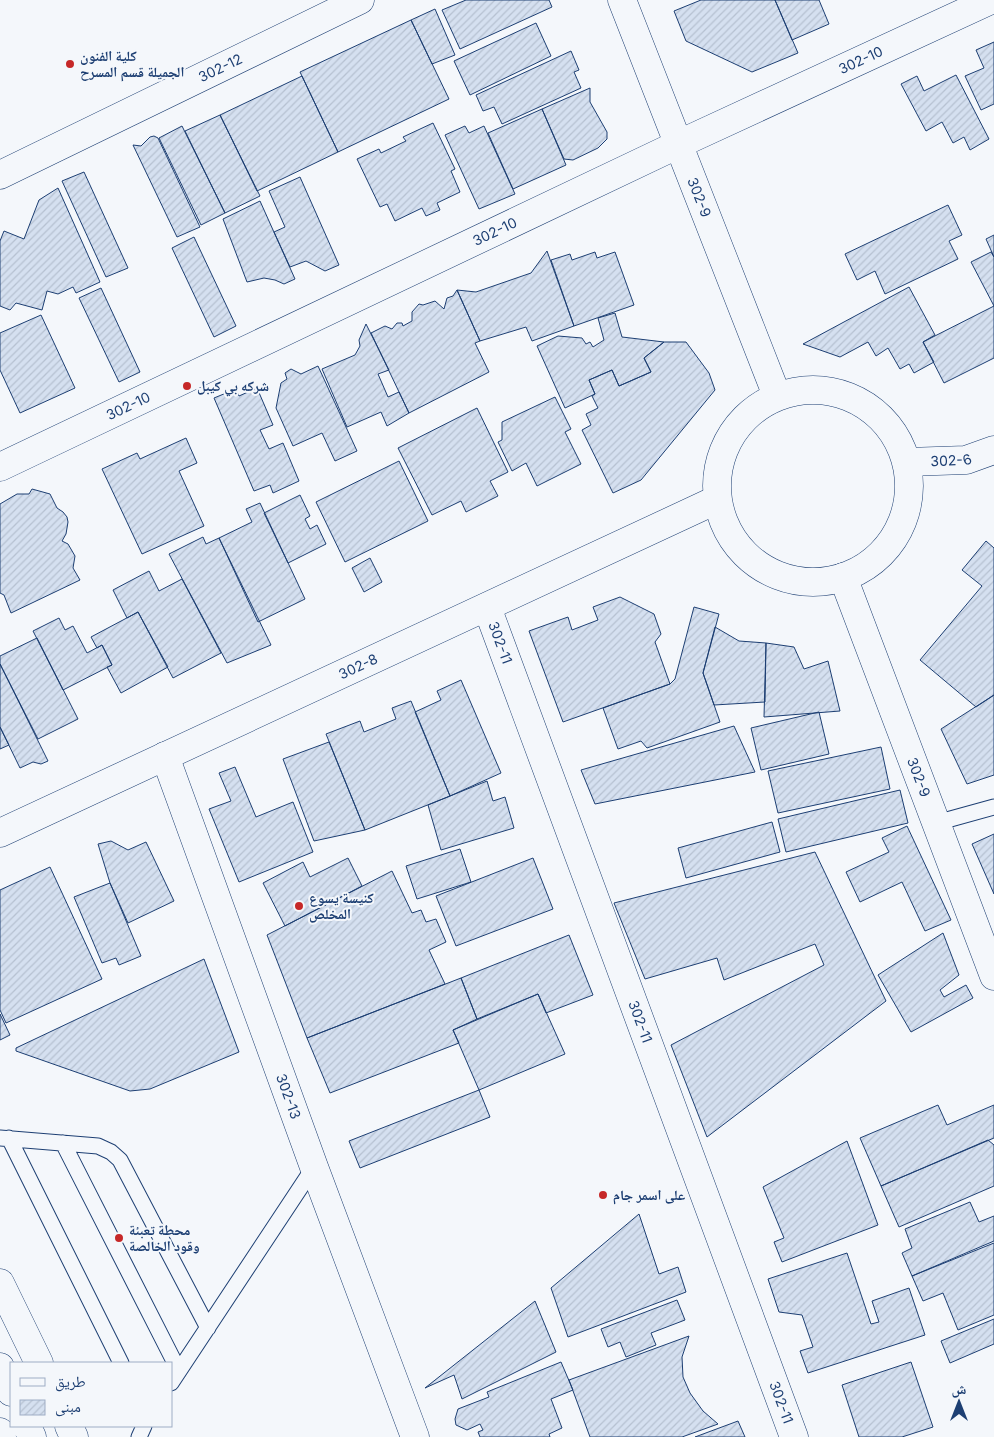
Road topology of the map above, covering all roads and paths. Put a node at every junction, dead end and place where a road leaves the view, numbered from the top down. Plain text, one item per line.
1 (360, 0) edge
2 (622, 0) edge
3 (991, 0) edge
4 (679, 144) junction
5 (0, 175) edge
6 (777, 396) junction
7 (994, 450) edge
8 (907, 462) junction
9 (0, 467) edge
10 (716, 500) junction
11 (843, 577) junction
12 (487, 607) junction
13 (165, 756) junction
14 (994, 808) edge
15 (936, 823) junction
16 (0, 833) edge
17 (994, 976) edge
18 (4, 1138) edge
19 (63, 1142) junction
20 (314, 1167) junction
21 (0, 1284) edge
22 (208, 1328) junction
23 (39, 1362) edge
24 (120, 1362) edge
25 (168, 1362) edge
26 (0, 1367) edge
27 (175, 1377) edge
28 (10, 1390) edge
29 (0, 1432) edge
30 (2, 1437) edge
31 (415, 1437) edge
32 (794, 1437) edge

1 - 5 street, 302-12
2 - 4 street, 302-9
3 - 4 street, 302-10
4 - 6 street, 302-9
4 - 9 street, 302-10
6 - 8 street
6 - 10 street
7 - 8 street, 302-6
8 - 11 street
10 - 11 street
10 - 12 street, 302-8
11 - 15 street, 302-9
12 - 13 street, 302-8
12 - 32 street, 302-11
13 - 16 street, 302-8
13 - 20 street, 302-13
14 - 15 lane
15 - 17 street, 302-9
18 - 19 lane
18 - 24 lane
19 - 22 lane
19 - 25 lane
20 - 22 lane
20 - 31 street, 302-13
21 - 23 street
22 - 27 lane
26 - 28 street
29 - 30 street

